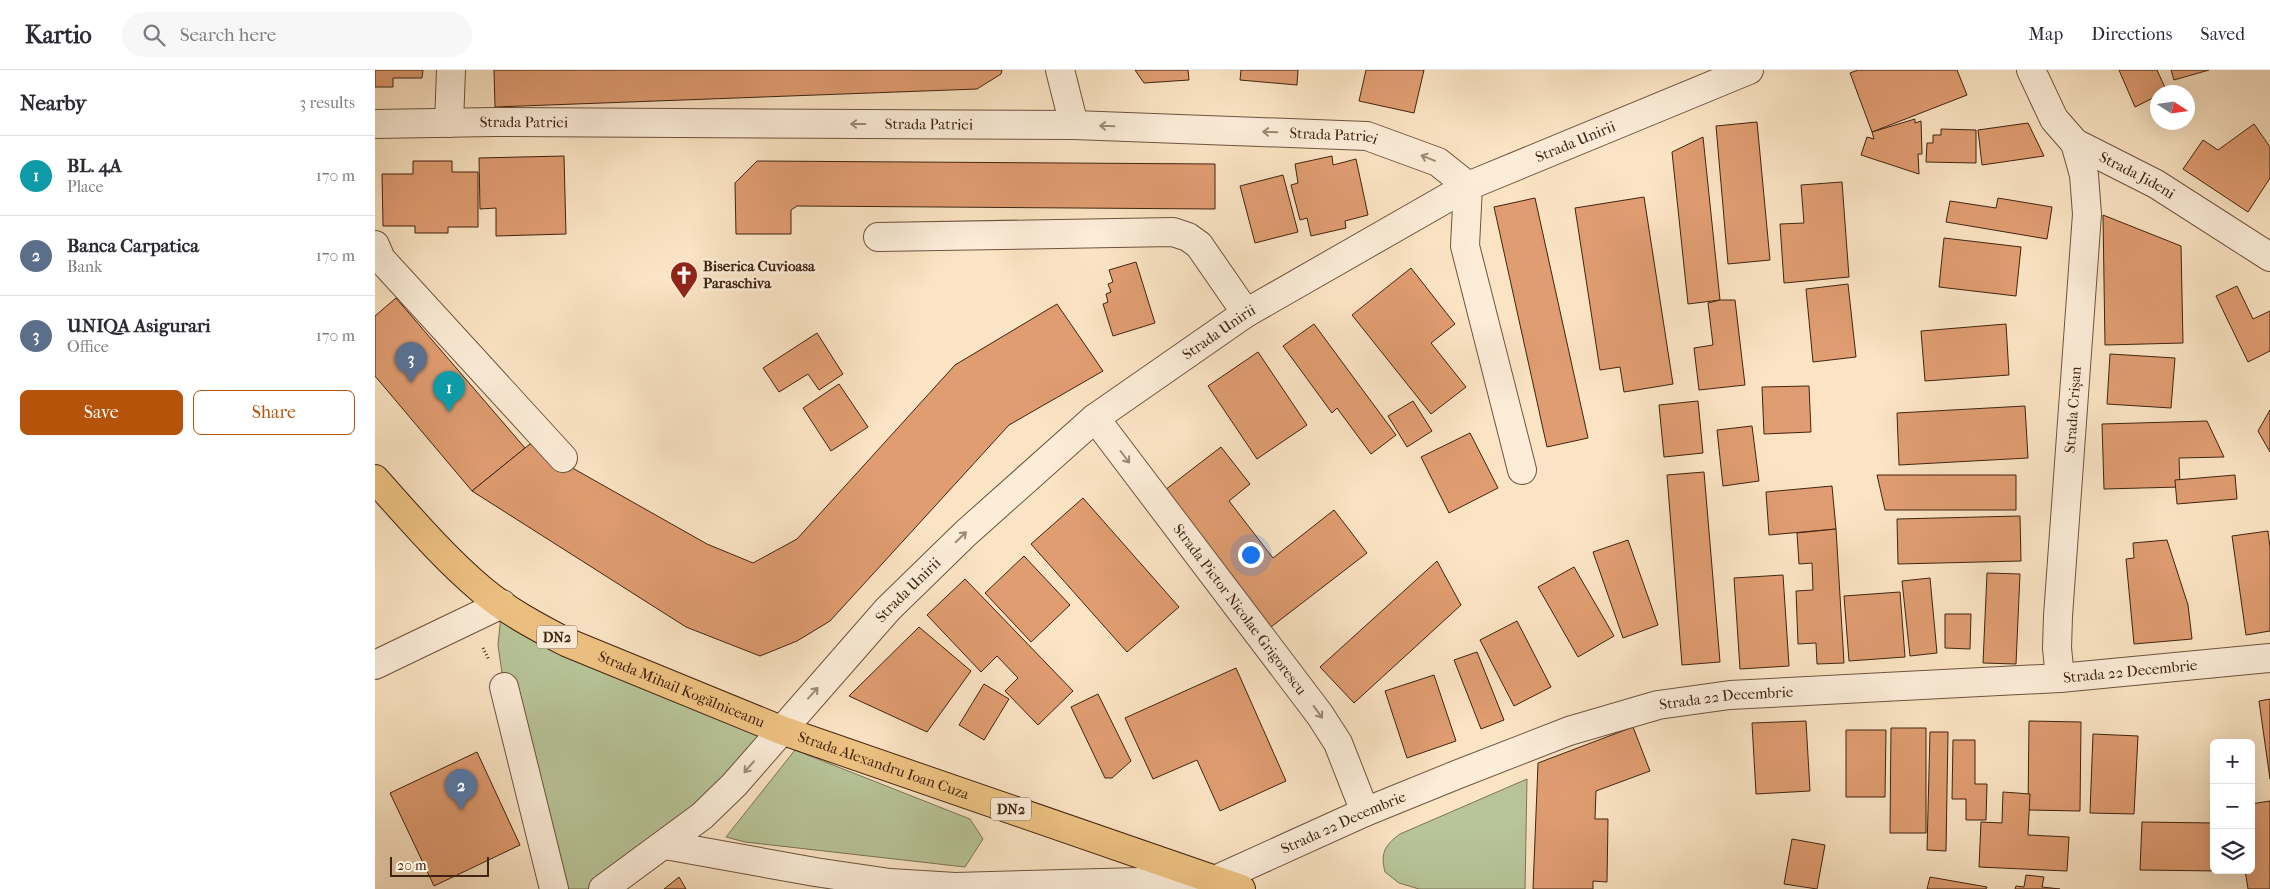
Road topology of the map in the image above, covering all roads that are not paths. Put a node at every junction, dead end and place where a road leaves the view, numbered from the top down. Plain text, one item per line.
1 (451, 70) edge
2 (1060, 70) edge
3 (1749, 70) edge
4 (2031, 70) edge
5 (449, 123) junction
6 (375, 124) edge
7 (1073, 125) junction
8 (2075, 143) junction
9 (1468, 186) junction
10 (878, 237) dead end
11 (375, 245) edge
12 (2270, 257) edge
13 (1246, 313) junction
14 (1095, 418) junction
15 (563, 458) dead end
16 (1522, 470) dead end
17 (375, 480) edge
18 (501, 604) junction
19 (2270, 658) edge
20 (375, 665) edge
21 (2060, 678) junction
22 (504, 687) road end
23 (781, 730) junction
24 (1365, 812) junction
25 (665, 845) junction
26 (1215, 880) junction
27 (955, 888) edge
28 (554, 889) edge
29 (603, 889) edge
30 (1241, 889) edge

1 - 5 street
2 - 7 street
3 - 9 street, Strada Unirii
4 - 8 street, Strada Jideni
5 - 6 street, Strada Patriei
7 -> 5 street, Strada Patriei
9 -> 7 street, Strada Patriei
8 - 12 street, Strada Jideni
8 - 21 street, Strada Crișan
9 - 13 street, Strada Unirii
9 - 16 street
10 - 13 street
11 - 15 street
13 - 14 street, Strada Unirii
23 -> 14 street, Strada Unirii
14 -> 24 street, Strada Pictor Nicolae Grigorescu
17 - 18 main road, Strada Mihail Kogălniceanu / DN2
18 - 20 street
18 - 23 main road, Strada Mihail Kogălniceanu / DN2
19 - 21 street, Strada 22 Decembrie
21 - 24 street, Strada 22 Decembrie
22 - 28 street
23 -> 25 street, Strada Unirii
23 - 26 main road, Strada Alexandru Ioan Cuza / DN2
24 - 26 street, Strada 22 Decembrie
25 - 27 street
25 - 29 street, Strada Unirii
26 - 27 street
26 - 30 main road, Strada Alexandru Ioan Cuza / DN2

